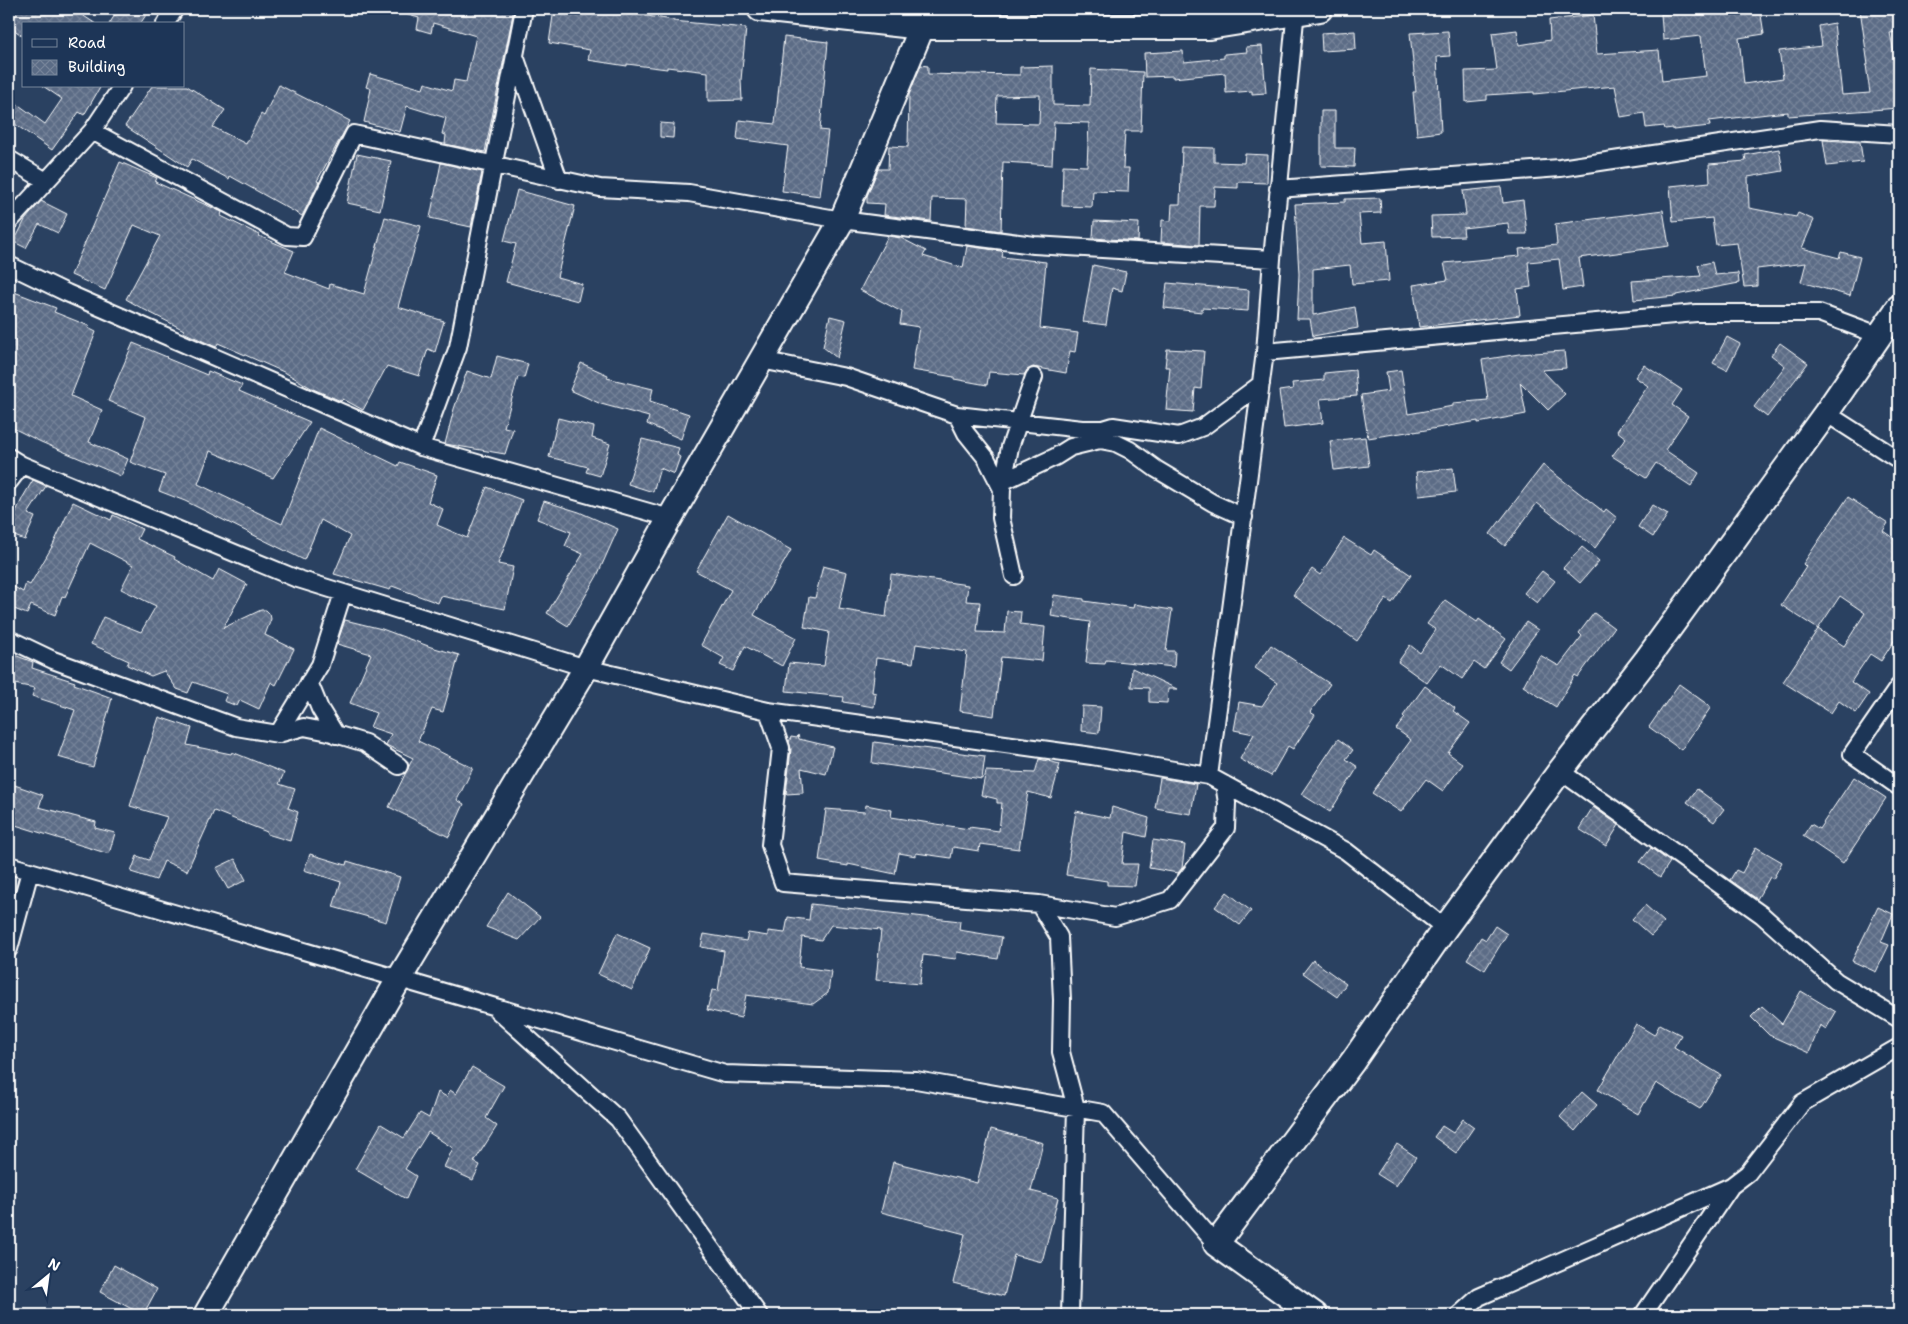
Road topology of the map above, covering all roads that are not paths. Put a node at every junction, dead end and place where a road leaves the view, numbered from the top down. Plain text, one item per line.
1 (175, 9) edge
2 (524, 9) edge
3 (760, 9) edge
4 (1320, 9) edge
5 (1296, 10) edge
6 (166, 22) edge
7 (922, 27) junction
8 (515, 58) junction
9 (121, 88) edge
10 (92, 131) junction
11 (1899, 134) edge
12 (9, 159) edge
13 (495, 164) junction
14 (559, 180) junction
15 (46, 181) junction
16 (1278, 189) junction
17 (842, 220) junction
18 (9, 222) edge
19 (1272, 259) junction
20 (9, 265) edge
21 (1899, 307) edge
22 (1881, 336) junction
23 (1265, 352) junction
24 (762, 360) junction
25 (1034, 377) dead end
26 (1261, 384) junction
27 (1826, 413) junction
28 (957, 415) junction
29 (1017, 422) junction
30 (421, 447) junction
31 (1899, 460) edge
32 (15, 461) edge
33 (9, 482) edge
34 (1003, 485) junction
35 (1244, 517) junction
36 (670, 518) junction
37 (1014, 576) dead end
38 (343, 593) junction
39 (9, 639) edge
40 (586, 668) junction
41 (309, 682) junction
42 (1899, 686) edge
43 (768, 711) junction
44 (278, 734) junction
45 (336, 734) junction
46 (399, 766) dead end
47 (1560, 771) junction
48 (1209, 776) junction
49 (1224, 784) junction
50 (1899, 787) edge
51 (9, 865) edge
52 (30, 871) junction
53 (1039, 904) junction
54 (1445, 928) junction
55 (9, 949) edge
56 (399, 979) junction
57 (492, 1006) junction
58 (1899, 1019) edge
59 (1899, 1048) edge
60 (1076, 1108) junction
61 (1731, 1186) junction
62 (1216, 1244) junction
63 (206, 1315) edge
64 (759, 1315) edge
65 (1070, 1315) edge
66 (1315, 1315) edge
67 (1459, 1315) edge
68 (1643, 1315) edge

1 - 6 street
2 - 8 street
3 - 7 main road
4 - 5 main road
5 - 7 main road
5 - 16 street
7 - 17 main road
8 - 13 street
8 - 14 street
9 - 10 street
10 - 13 street
10 - 15 street
11 - 16 street
12 - 15 street
13 - 14 street
13 - 30 street
14 - 17 street
15 - 18 street
16 - 19 street
17 - 19 street
17 - 24 main road
19 - 23 street
20 - 30 street
21 - 22 main road
22 - 23 street
22 - 27 main road
23 - 26 street
24 - 28 street
24 - 36 main road
25 - 29 street
26 - 29 street
26 - 35 street
27 - 31 street
27 - 47 main road
28 - 29 street
28 - 34 street
29 - 34 street
30 - 36 street
32 - 33 street
32 - 38 street
34 - 35 street
34 - 37 street
35 - 48 street
36 - 40 main road
38 - 40 street
38 - 41 street
39 - 44 street
40 - 43 street
40 - 56 main road
41 - 44 street
41 - 45 street
42 - 50 street
43 - 48 street
43 - 53 street
44 - 45 street
45 - 46 street
47 - 54 main road
47 - 58 street
48 - 49 street
49 - 53 street
49 - 54 street
51 - 52 street
52 - 55 street
52 - 56 street
53 - 60 street
54 - 62 main road
56 - 57 street
56 - 63 main road
57 - 60 street
57 - 64 street
59 - 61 street
60 - 62 street
60 - 65 street
61 - 67 street
61 - 68 street
62 - 66 main road

